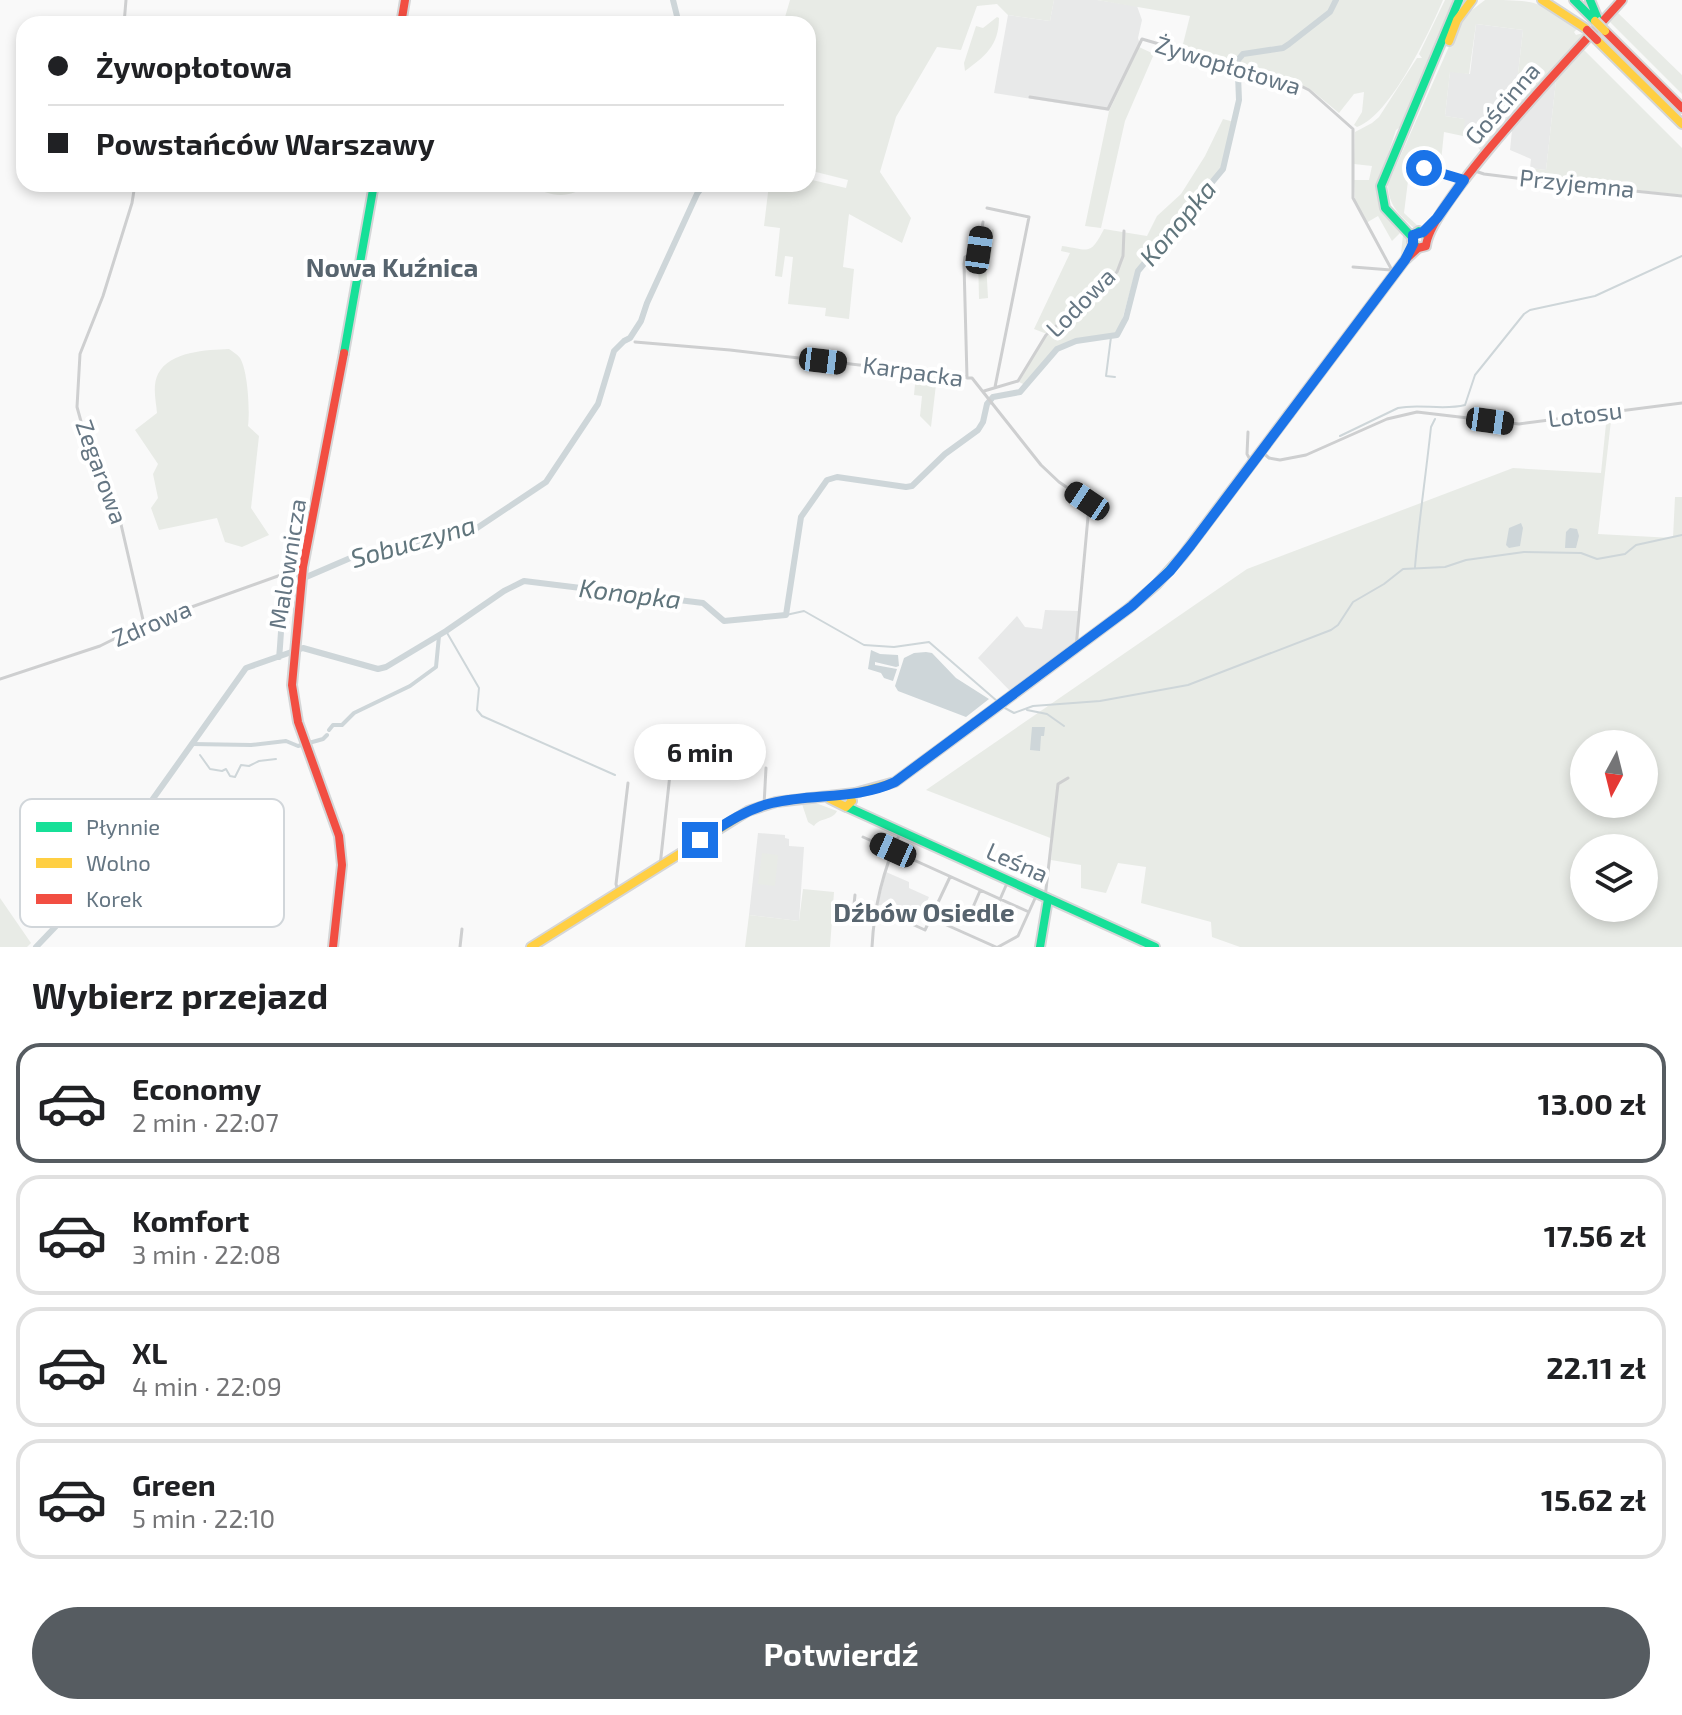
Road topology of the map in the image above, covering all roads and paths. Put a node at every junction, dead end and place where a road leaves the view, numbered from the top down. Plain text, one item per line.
1 (1459, 0) edge
2 (1469, 0) edge
3 (1481, 0) edge
4 (1542, 0) edge
5 (1557, 0) edge
6 (1574, 0) edge
7 (1590, 0) edge
8 (1622, 0) edge
9 (1602, 25) junction
10 (1451, 28) junction
11 (1586, 29) junction
12 (1030, 97) dead end
13 (1682, 108) edge
14 (1682, 124) edge
15 (1411, 166) dead end
16 (1472, 170) junction
17 (1464, 180) junction
18 (133, 192) edge
19 (373, 192) edge
20 (1682, 196) edge
21 (987, 208) dead end
22 (983, 222) dead end
23 (1124, 231) dead end
24 (1418, 238) junction
25 (1353, 267) dead end
26 (1392, 272) junction
27 (635, 342) dead end
28 (967, 378) junction
29 (995, 387) junction
30 (984, 391) junction
31 (1682, 403) edge
32 (1248, 432) dead end
33 (1261, 451) junction
34 (1252, 463) junction
35 (303, 575) junction
36 (144, 624) junction
37 (1076, 648) junction
38 (0, 679) edge
39 (671, 765) dead end
40 (766, 768) dead end
41 (1068, 778) dead end
42 (628, 783) dead end
43 (838, 798) junction
44 (850, 800) junction
45 (764, 805) junction
46 (900, 833) junction
47 (863, 837) dead end
48 (893, 850) junction
49 (660, 866) junction
50 (950, 877) junction
51 (1008, 881) junction
52 (618, 891) junction
53 (980, 891) junction
54 (855, 895) dead end
55 (1044, 897) junction
56 (1000, 900) junction
57 (1029, 912) junction
58 (970, 914) dead end
59 (873, 916) junction
60 (931, 918) junction
61 (991, 920) dead end
62 (462, 929) dead end
63 (333, 947) edge
64 (460, 947) edge
65 (531, 947) edge
66 (872, 947) edge
67 (997, 947) edge
68 (1040, 947) edge
69 (1155, 947) edge

1 - 10 main road
2 - 10 main road
3 - 10 main road
4 - 11 main road
5 - 11 main road
6 - 9 main road
7 - 9 main road
8 - 9 main road, Gościnna
9 - 13 main road
9 - 16 main road, Gościnna
10 - 24 main road
11 - 14 main road, bridge
12 - 26 street, Żywopłotowa
15 - 17 street
16 - 17 main road, Gościnna
16 - 20 street, Przyjemna
17 - 24 main road, Gościnna
18 - 36 street, Zegarowa
19 - 35 main road, Malownicza
21 - 29 street
22 - 28 street
23 - 29 street, Lodowa
24 - 26 main road, Gościnna
25 - 26 street
26 - 33 main road, Gościnna
27 - 28 street, Karpacka
28 - 30 street, Karpacka
29 - 30 street, Lodowa
30 - 37 street, Karpacka
31 - 33 street, Lotosu
32 - 34 street
33 - 34 main road, Gościnna
34 - 37 main road, Gościnna
35 - 36 street, Zdrowa
35 - 63 main road, Malownicza
36 - 38 street, Zdrowa
37 - 44 main road, Gościnna
39 - 49 street
40 - 45 street
41 - 55 street
42 - 52 street
43 - 44 main road
43 - 44 main road, Leśna
43 - 45 main road
44 - 46 main road, Leśna
45 - 49 main road
46 - 48 street
46 - 51 main road, Leśna
47 - 48 street
48 - 50 street
48 - 59 street
49 - 52 main road
50 - 53 street
50 - 60 street
51 - 55 main road, Leśna
51 - 56 street
52 - 65 main road
53 - 56 street
53 - 58 street
54 - 59 street
55 - 57 street
55 - 68 main road
55 - 69 main road, Leśna
56 - 57 street
56 - 61 street
57 - 67 street
59 - 60 street
59 - 66 street
60 - 67 street
62 - 64 street

